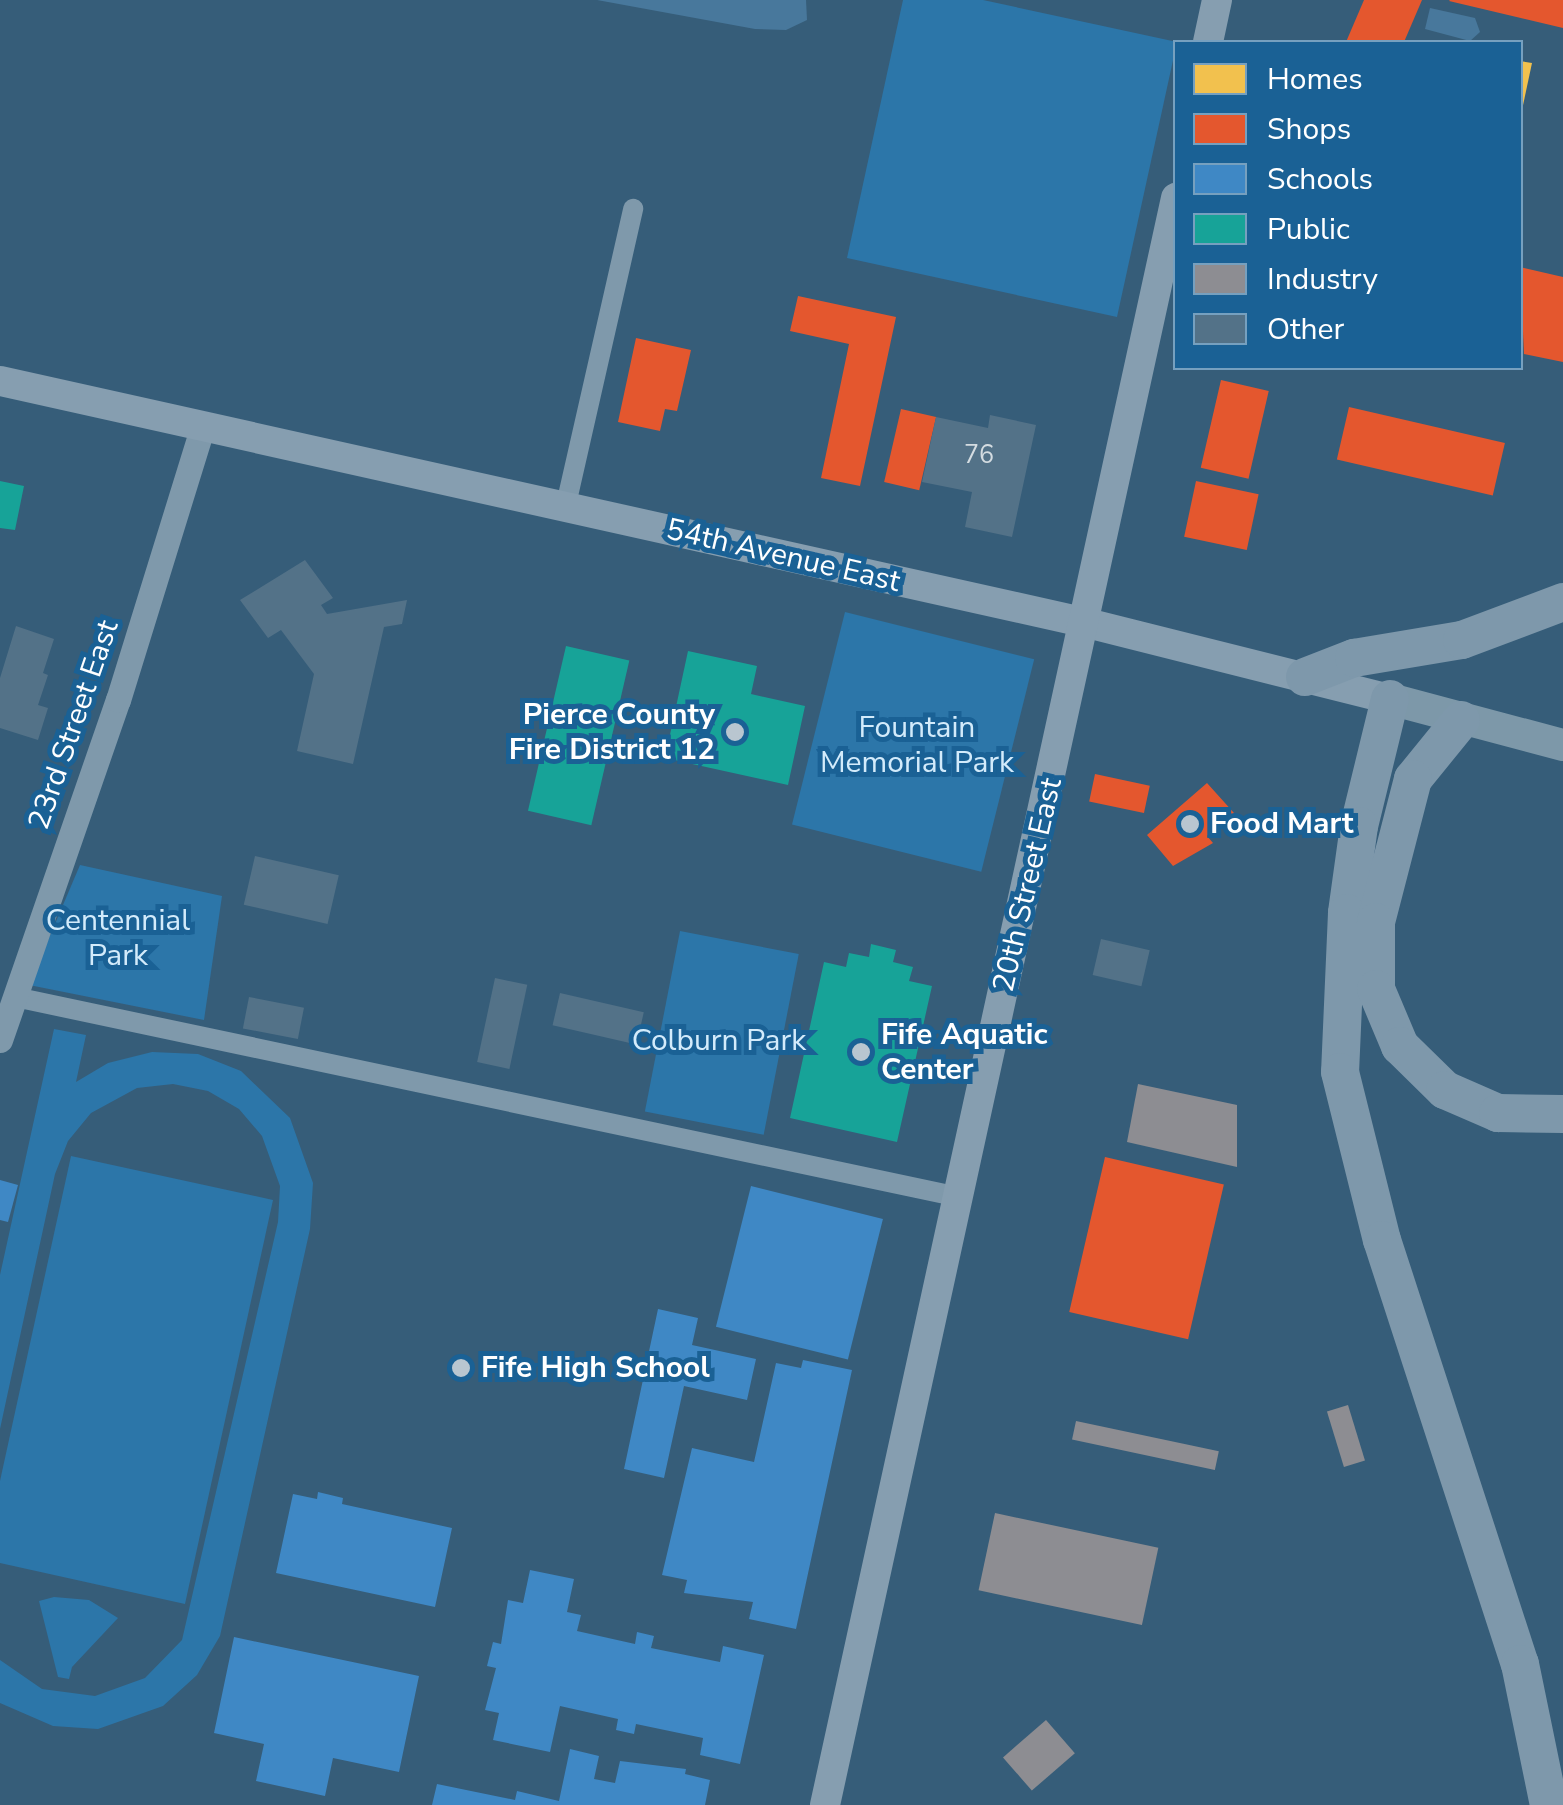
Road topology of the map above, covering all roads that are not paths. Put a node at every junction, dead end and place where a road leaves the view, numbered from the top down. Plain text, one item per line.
1 (1217, 0) edge
2 (1208, 40) edge
3 (633, 210) dead end
4 (1173, 212) edge
5 (0, 381) edge
6 (202, 428) junction
7 (565, 509) junction
8 (1563, 602) edge
9 (1087, 623) junction
10 (1305, 677) junction
11 (1390, 700) junction
12 (1461, 720) junction
13 (1563, 745) edge
14 (15, 997) junction
15 (0, 1040) edge
16 (1563, 1114) edge
17 (959, 1197) junction
18 (825, 1805) edge
19 (1549, 1805) edge

1 - 2 main road
3 - 7 street
4 - 9 main road, 20th Street East
5 - 6 main road, 54th Avenue East
6 - 7 main road, 54th Avenue East
6 - 14 street, 23rd Street East
7 - 9 main road, 54th Avenue East
8 - 10 highway
9 - 10 main road, 54th Avenue East
9 - 17 main road, 20th Street East
10 - 11 main road, 54th Avenue East
11 - 12 main road, 54th Avenue East
11 - 19 highway
12 - 13 main road, 54th Avenue East
12 - 16 highway
14 - 15 street, 23rd Street East
14 - 17 street
17 - 18 main road, 20th Street East

